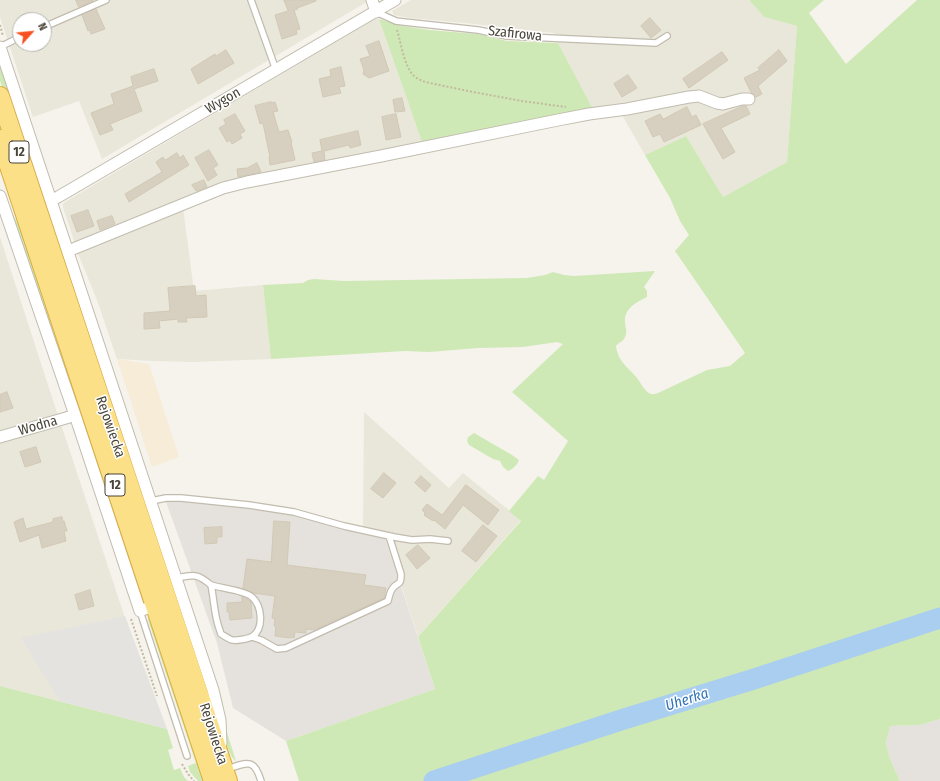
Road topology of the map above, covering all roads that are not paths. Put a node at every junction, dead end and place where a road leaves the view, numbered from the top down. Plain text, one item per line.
1 (106, 0) edge
2 (251, 0) edge
3 (372, 0) edge
4 (395, 0) edge
5 (376, 12) junction
6 (52, 24) edge
7 (667, 36) dead end
8 (12, 41) edge
9 (0, 47) edge
10 (276, 70) junction
11 (0, 96) edge
12 (749, 98) dead end
13 (0, 139) edge
14 (0, 196) edge
15 (51, 200) junction
16 (68, 252) junction
17 (75, 415) junction
18 (0, 437) edge
19 (151, 501) junction
20 (389, 536) junction
21 (448, 541) dead end
22 (176, 578) junction
23 (211, 585) junction
24 (148, 608) junction
25 (252, 637) junction
26 (187, 756) dead end
27 (222, 772) edge
28 (261, 781) edge

1 - 6 lane
2 - 10 lane
3 - 5 street
4 - 5 street, Wygon
5 - 7 lane, Szafirowa
5 - 10 street, Wygon
8 - 9 lane
9 - 15 street
10 - 15 street, Wygon
11 - 27 highway, Rejowiecka / 12
12 - 16 street
13 - 24 highway, Rejowiecka / 12
14 - 17 street
15 - 16 street
16 - 19 street
17 - 18 street, Wodna
17 - 24 street
19 - 20 lane
19 - 22 street
20 - 21 lane
20 - 25 lane
22 - 23 lane
22 - 27 street
23 - 25 lane
23 - 25 lane
24 - 26 lane
24 - 27 highway, Rejowiecka / 12
27 - 28 lane

